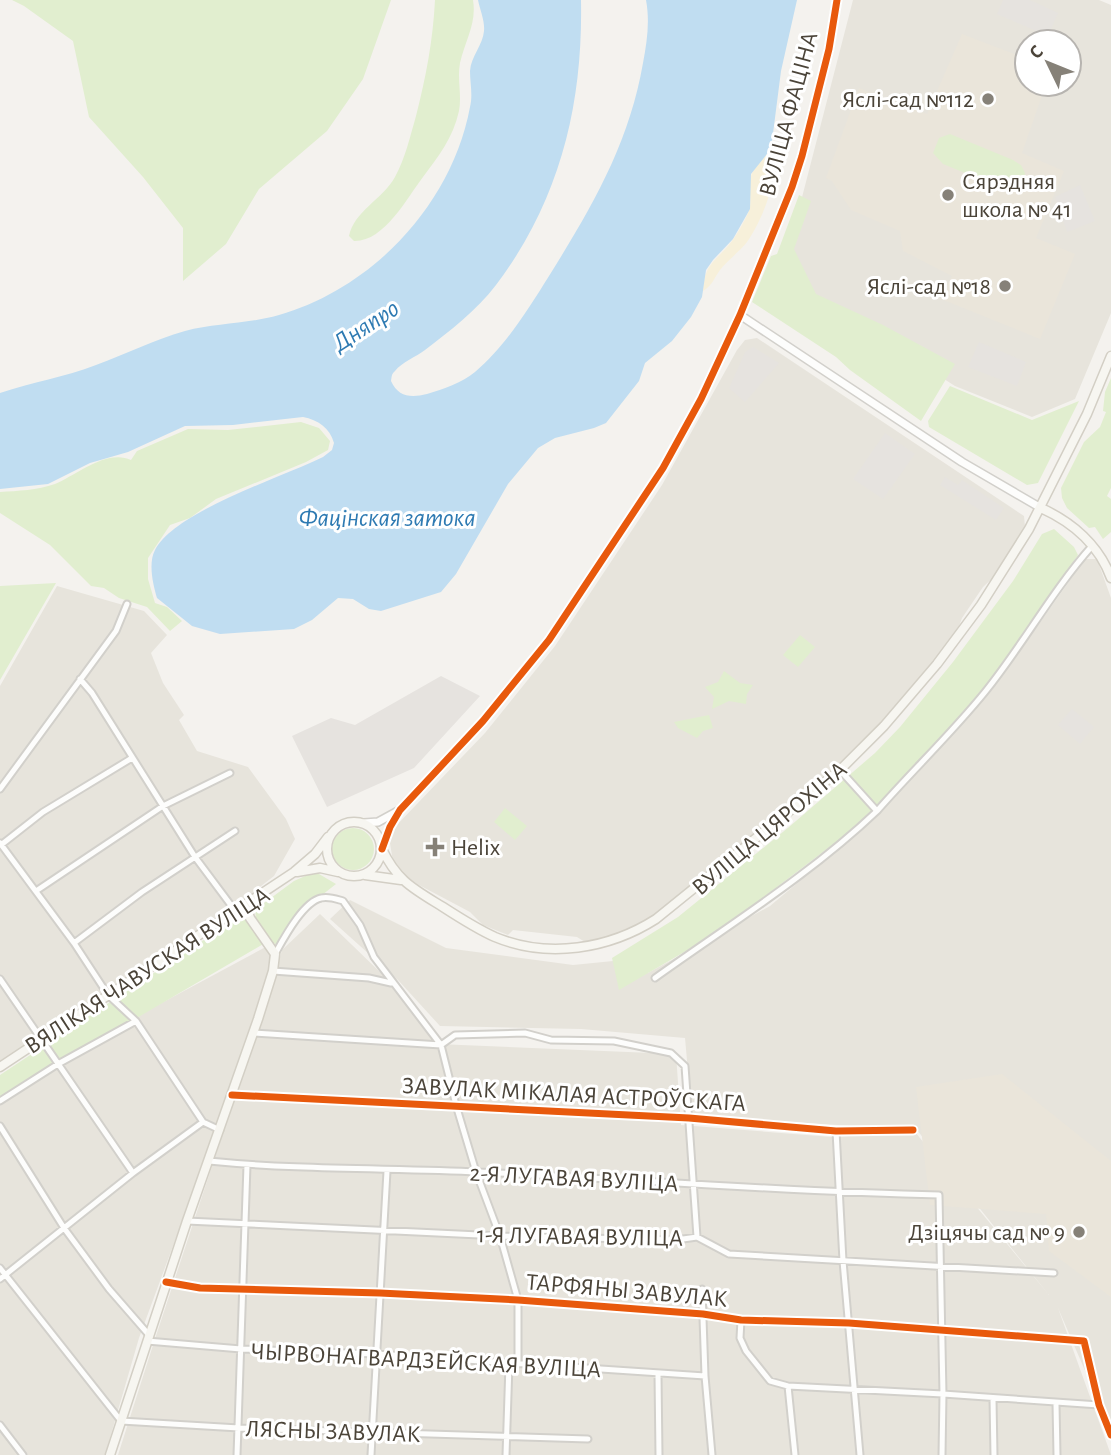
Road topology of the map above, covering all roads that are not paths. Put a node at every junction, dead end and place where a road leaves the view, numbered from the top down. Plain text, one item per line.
1 (837, 0) edge
2 (740, 315) junction
3 (1111, 356) edge
4 (1041, 508) junction
5 (1092, 546) junction
6 (1111, 578) edge
7 (127, 604) dead end
8 (80, 679) junction
9 (132, 758) junction
10 (840, 771) junction
11 (230, 773) dead end
12 (0, 789) edge
13 (163, 806) junction
14 (400, 810) junction
15 (877, 811) junction
16 (364, 823) junction
17 (235, 831) dead end
18 (328, 837) junction
19 (1, 844) edge
20 (382, 849) junction
21 (195, 857) junction
22 (294, 872) junction
23 (338, 872) junction
24 (365, 875) junction
25 (401, 880) junction
26 (36, 891) junction
27 (246, 906) junction
28 (236, 912) junction
29 (74, 943) junction
30 (275, 954) junction
31 (273, 971) junction
32 (655, 978) dead end
33 (0, 979) edge
34 (393, 984) junction
35 (108, 995) junction
36 (136, 1021) junction
37 (253, 1033) junction
38 (42, 1040) junction
39 (441, 1045) junction
40 (58, 1064) junction
41 (0, 1067) edge
42 (232, 1095) junction
43 (0, 1101) edge
44 (456, 1105) junction
45 (689, 1118) junction
46 (203, 1122) junction
47 (0, 1126) edge
48 (220, 1129) junction
49 (913, 1130) dead end
50 (836, 1131) junction
51 (209, 1161) junction
52 (247, 1165) junction
53 (387, 1171) junction
54 (476, 1172) junction
55 (133, 1173) junction
56 (694, 1185) junction
57 (839, 1193) junction
58 (187, 1221) junction
59 (244, 1224) junction
60 (64, 1228) junction
61 (383, 1230) junction
62 (500, 1236) junction
63 (697, 1237) junction
64 (843, 1261) junction
65 (940, 1266) junction
66 (0, 1268) edge
67 (1054, 1273) dead end
68 (2, 1277) edge
69 (166, 1282) junction
70 (243, 1289) junction
71 (702, 1289) dead end
72 (380, 1293) junction
73 (518, 1300) junction
74 (703, 1314) junction
75 (741, 1320) junction
76 (849, 1323) junction
77 (942, 1330) junction
78 (148, 1338) junction
79 (241, 1349) junction
80 (376, 1354) junction
81 (509, 1364) junction
82 (518, 1364) junction
83 (658, 1374) junction
84 (705, 1376) junction
85 (788, 1386) junction
86 (853, 1389) junction
87 (943, 1394) junction
88 (993, 1399) junction
89 (1056, 1404) junction
90 (1099, 1405) junction
91 (121, 1421) junction
92 (0, 1425) edge
93 (239, 1428) junction
94 (372, 1433) junction
95 (6, 1434) junction
96 (1111, 1435) edge
97 (506, 1437) junction
98 (587, 1439) dead end
99 (0, 1440) edge
100 (23, 1455) edge
101 (110, 1455) edge
102 (237, 1455) edge
103 (371, 1455) edge
104 (506, 1455) edge
105 (659, 1455) edge
106 (712, 1455) edge
107 (795, 1455) edge
108 (860, 1455) edge
109 (942, 1455) edge
110 (994, 1455) edge
111 (1057, 1455) edge

1 - 2 street, ВУЛІЦА ФАЦІНА
2 - 4 street
2 - 14 street, ВУЛІЦА ФАЦІНА
3 - 4 main road
4 - 5 main road
4 - 10 main road, ВУЛІЦА ЦЯРОХІНА
5 - 6 main road
5 - 15 street
7 - 8 street
8 - 9 street
8 - 12 street
9 - 13 street
9 - 19 street
10 - 15 street
10 - 25 main road, ВУЛІЦА ЦЯРОХІНА
11 - 13 street
13 - 21 street
13 - 26 street
14 - 16 street
14 - 20 street
15 - 32 street
16 - 18 main road
16 - 20 main road
17 - 21 street
18 - 22 main road, ВЯЛІКАЯ ЧАВУСКАЯ ВУЛІЦА
18 - 23 main road
19 - 26 street
20 - 24 main road
20 - 25 main road, ВУЛІЦА ЦЯРОХІНА
21 - 28 street
21 - 29 street
22 - 23 main road, ВЯЛІКАЯ ЧАВУСКАЯ ВУЛІЦА
22 - 27 main road, ВЯЛІКАЯ ЧАВУСКАЯ ВУЛІЦА
23 - 24 main road
24 - 25 main road, ВУЛІЦА ЦЯРОХІНА
26 - 29 street
27 - 28 main road, ВЯЛІКАЯ ЧАВУСКАЯ ВУЛІЦА
27 - 30 main road
28 - 35 main road, ВЯЛІКАЯ ЧАВУСКАЯ ВУЛІЦА
29 - 35 street
30 - 31 main road
30 - 34 street
31 - 34 street
31 - 37 main road
33 - 38 street
34 - 39 street
35 - 36 street
35 - 38 main road, ВЯЛІКАЯ ЧАВУСКАЯ ВУЛІЦА
36 - 40 street, ВЯЛІКАЯ ЧАВУСКАЯ ВУЛІЦА
36 - 46 street
37 - 39 street
37 - 42 main road
38 - 40 street
38 - 41 main road, ВЯЛІКАЯ ЧАВУСКАЯ ВУЛІЦА
39 - 44 street
39 - 45 street
40 - 43 street, ВЯЛІКАЯ ЧАВУСКАЯ ВУЛІЦА
40 - 55 street
42 - 44 street, ЗАВУЛАК МІКАЛАЯ АСТРОЎСКАГА
42 - 48 main road
44 - 45 street, ЗАВУЛАК МІКАЛАЯ АСТРОЎСКАГА
44 - 54 street
45 - 50 street, ЗАВУЛАК МІКАЛАЯ АСТРОЎСКАГА
45 - 56 street
46 - 48 street
46 - 55 street
47 - 60 street
48 - 51 main road
49 - 50 street, ЗАВУЛАК МІКАЛАЯ АСТРОЎСКАГА
50 - 57 street
51 - 52 street, 2-Я ЛУГАВАЯ ВУЛІЦА
51 - 58 main road
52 - 53 street, 2-Я ЛУГАВАЯ ВУЛІЦА
52 - 59 street
53 - 54 street, 2-Я ЛУГАВАЯ ВУЛІЦА
53 - 61 street
54 - 56 street, 2-Я ЛУГАВАЯ ВУЛІЦА
54 - 62 street
55 - 60 street
56 - 57 street, 2-Я ЛУГАВАЯ ВУЛІЦА
56 - 63 street
57 - 64 street
57 - 65 street, 2-Я ЛУГАВАЯ ВУЛІЦА
58 - 59 street, 1-Я ЛУГАВАЯ ВУЛІЦА
58 - 69 main road
59 - 61 street, 1-Я ЛУГАВАЯ ВУЛІЦА
59 - 70 street
60 - 68 street
60 - 78 street
61 - 62 street, 1-Я ЛУГАВАЯ ВУЛІЦА
61 - 72 street
62 - 63 street, 1-Я ЛУГАВАЯ ВУЛІЦА
62 - 73 street
63 - 64 street, 1-Я ЛУГАВАЯ ВУЛІЦА
64 - 65 street, 1-Я ЛУГАВАЯ ВУЛІЦА
64 - 76 street
65 - 67 street, 1-Я ЛУГАВАЯ ВУЛІЦА
65 - 77 street
66 - 68 street
68 - 91 street
69 - 70 street, ТАРФЯНЫ ЗАВУЛАК
69 - 78 main road
70 - 72 street, ТАРФЯНЫ ЗАВУЛАК
70 - 79 street
71 - 74 street
72 - 73 street, ТАРФЯНЫ ЗАВУЛАК
72 - 80 street
73 - 74 street, ТАРФЯНЫ ЗАВУЛАК
73 - 82 street
74 - 75 street, ТАРФЯНЫ ЗАВУЛАК
74 - 84 street
75 - 76 street, ТАРФЯНЫ ЗАВУЛАК
75 - 85 street
76 - 77 street, ТАРФЯНЫ ЗАВУЛАК
76 - 86 street
77 - 87 street
77 - 90 street, ТАРФЯНЫ ЗАВУЛАК
78 - 79 street, ЧЫРВОНАГВАРДЗЕЙСКАЯ ВУЛІЦА
78 - 91 main road
79 - 80 street, ЧЫРВОНАГВАРДЗЕЙСКАЯ ВУЛІЦА
79 - 93 street
80 - 81 street, ЧЫРВОНАГВАРДЗЕЙСКАЯ ВУЛІЦА
80 - 94 street
81 - 82 street, ЧЫРВОНАГВАРДЗЕЙСКАЯ ВУЛІЦА
81 - 97 street
82 - 83 street, ЧЫРВОНАГВАРДЗЕЙСКАЯ ВУЛІЦА
83 - 84 street, ЧЫРВОНАГВАРДЗЕЙСКАЯ ВУЛІЦА
83 - 105 street
84 - 106 street
85 - 86 street
85 - 107 street
86 - 87 street
86 - 108 street
87 - 88 street
87 - 109 street
88 - 89 street
88 - 110 street
89 - 90 street
89 - 111 street
90 - 96 street
91 - 93 street, ЛЯСНЫ ЗАВУЛАК
91 - 101 main road
92 - 95 street
93 - 94 street, ЛЯСНЫ ЗАВУЛАК
93 - 102 street
94 - 97 street, ЛЯСНЫ ЗАВУЛАК
94 - 103 street
95 - 99 street
95 - 100 street
97 - 98 street, ЛЯСНЫ ЗАВУЛАК
97 - 104 street

